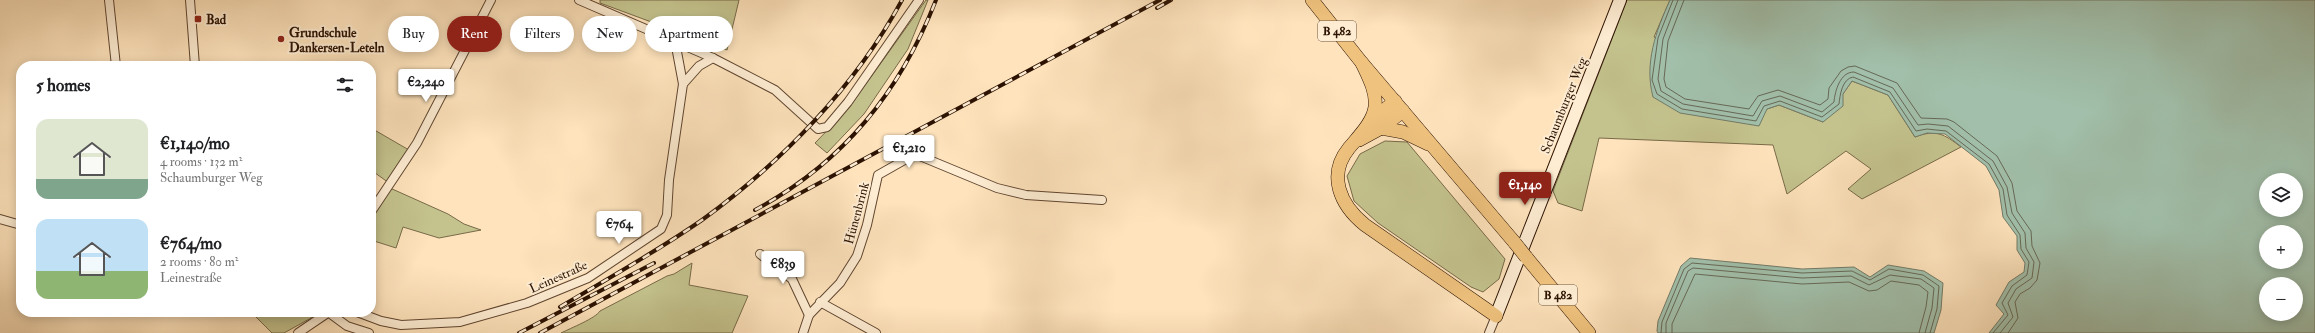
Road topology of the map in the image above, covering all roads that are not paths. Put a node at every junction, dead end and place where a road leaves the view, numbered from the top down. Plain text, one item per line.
1 (109, 0) edge
2 (190, 0) edge
3 (491, 0) edge
4 (579, 0) edge
5 (919, 0) edge
6 (1312, 0) edge
7 (1620, 0) edge
8 (645, 29) edge
9 (676, 52) edge
10 (698, 52) edge
11 (713, 58) junction
12 (115, 61) edge
13 (195, 61) edge
14 (1362, 63) junction
15 (683, 84) junction
16 (1399, 106) junction
17 (1368, 124) junction
18 (1381, 128) junction
19 (1356, 142) junction
20 (1433, 146) junction
21 (1102, 200) dead end
22 (376, 204) edge
23 (0, 219) edge
24 (16, 224) edge
25 (760, 254) dead end
26 (820, 302) junction
27 (809, 315) junction
28 (1496, 316) junction
29 (321, 317) edge
30 (335, 317) edge
31 (370, 317) edge
32 (298, 333) edge
33 (369, 333) edge
34 (803, 333) edge
35 (876, 333) edge
36 (1489, 333) edge
37 (1589, 333) edge

1 - 12 street
2 - 13 street
3 - 22 street
4 - 8 street
5 - 11 street
6 - 14 main road, B 482
7 - 28 street, Schaumburger Weg
9 - 15 street, Leinestraße
10 - 11 street
11 - 15 street
14 - 16 main road, B 482
14 - 17 main road
15 - 31 street, Leinestraße
16 - 17 main road
16 - 18 main road
16 - 20 main road, B 482
17 - 19 main road
18 - 19 main road
18 - 20 main road
19 - 28 main road
20 - 37 main road, B 482, bridge
21 - 26 street, Hünenbrink
23 - 24 street
25 - 27 street
26 - 27 street, Hünenbrink
26 - 35 street
27 - 34 street, Hünenbrink
28 - 36 street, Schaumburger Weg
29 - 32 street
30 - 33 street

